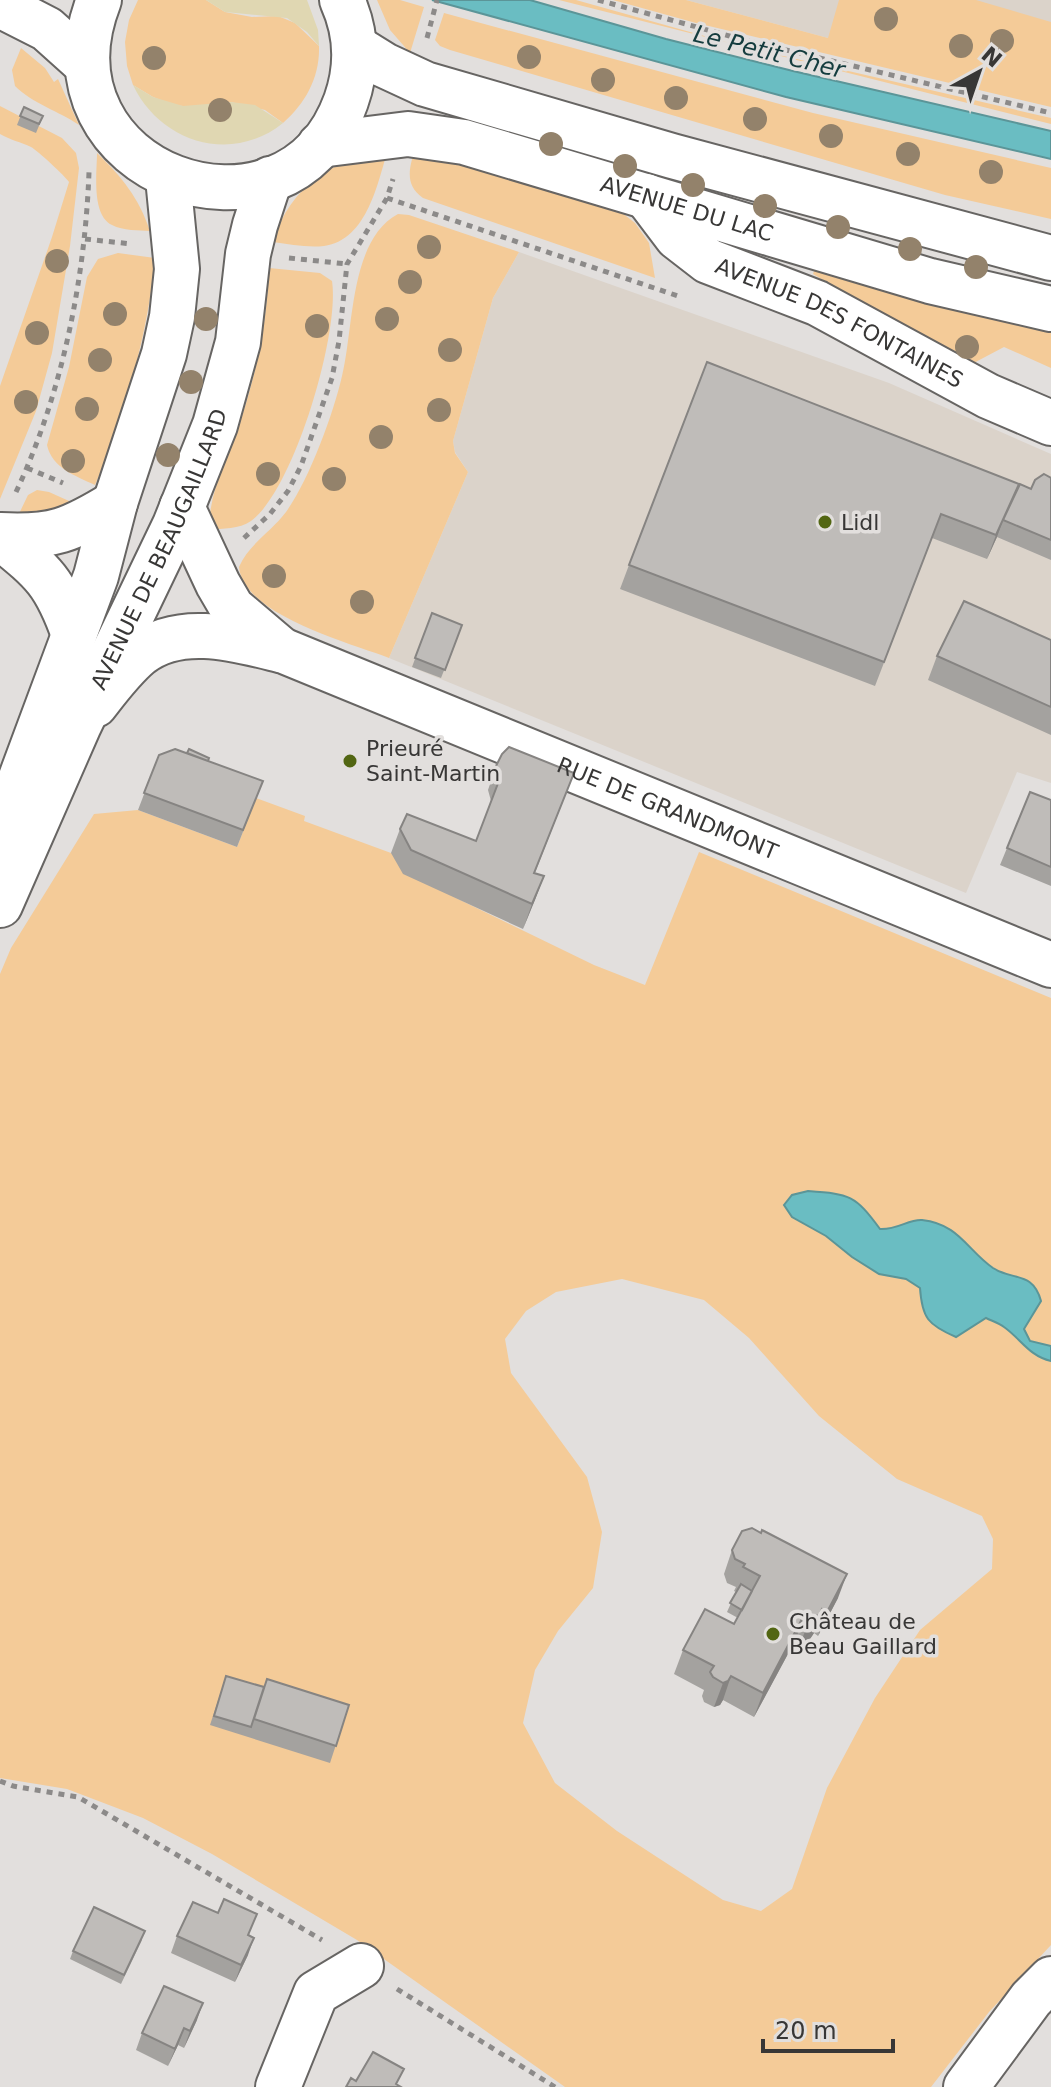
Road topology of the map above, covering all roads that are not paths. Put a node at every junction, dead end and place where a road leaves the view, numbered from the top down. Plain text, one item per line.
1 (99, 0) edge
2 (342, 0) edge
3 (0, 5) edge
4 (355, 47) junction
5 (86, 64) junction
6 (320, 145) junction
7 (168, 178) junction
8 (270, 179) junction
9 (646, 196) junction
10 (1051, 258) edge
11 (1051, 309) edge
12 (1051, 423) edge
13 (115, 503) junction
14 (182, 507) junction
15 (4, 525) edge
16 (74, 635) junction
17 (284, 651) junction
18 (79, 725) junction
19 (0, 834) edge
20 (0, 905) edge
21 (1051, 965) edge
22 (361, 1966) dead end
23 (1051, 1979) edge
24 (278, 2087) edge
25 (966, 2087) edge

1 - 5 main road
2 - 4 main road
3 - 5 main road
4 - 6 main road
4 - 10 main road, AVENUE DU LAC
5 - 7 main road
6 - 8 main road
6 - 9 main road, AVENUE DU LAC
7 - 8 main road
7 - 13 main road, AVENUE DE BEAUGAILLARD
8 - 14 main road, AVENUE DE BEAUGAILLARD
9 - 11 main road, AVENUE DU LAC
9 - 12 main road, AVENUE DES FONTAINES
13 - 15 main road
13 - 16 main road, AVENUE DE BEAUGAILLARD
14 - 17 main road, RUE DE GRANDMONT
14 - 18 main road, AVENUE DE BEAUGAILLARD
15 - 16 main road
16 - 19 main road, AVENUE DE BEAUGAILLARD
17 - 18 main road, RUE DE GRANDMONT
17 - 21 main road, RUE DE GRANDMONT
18 - 20 main road, AVENUE DE BEAUGAILLARD
22 - 24 main road
23 - 25 main road

